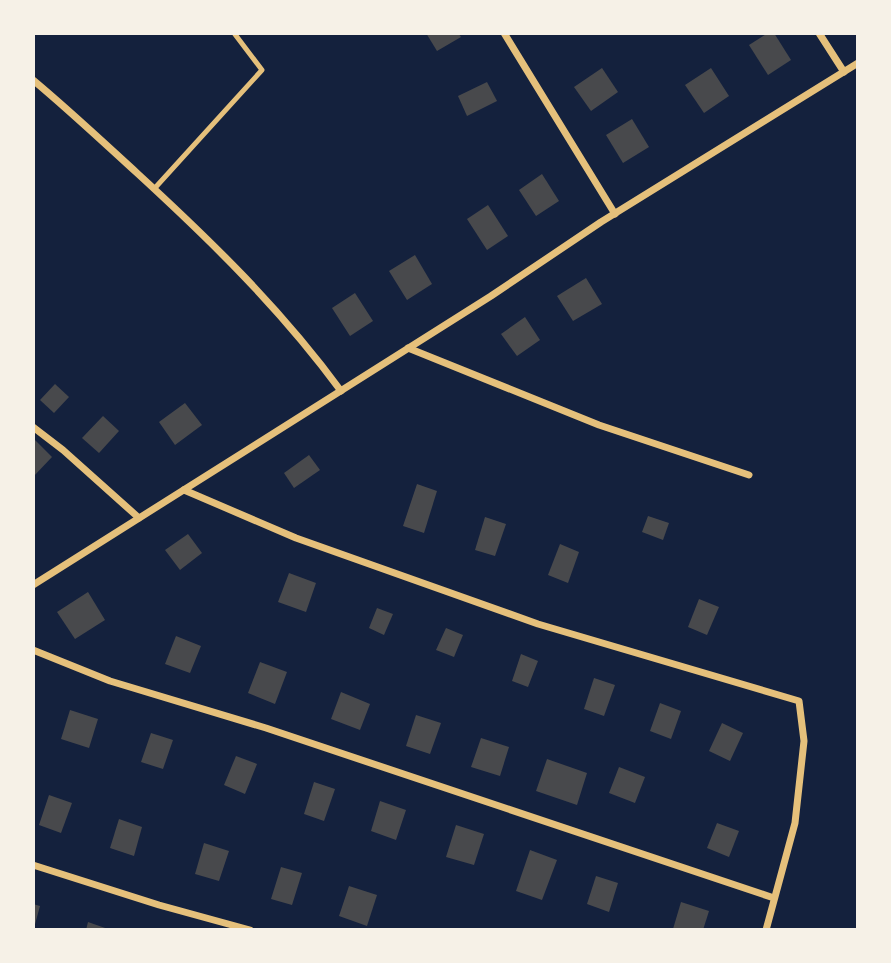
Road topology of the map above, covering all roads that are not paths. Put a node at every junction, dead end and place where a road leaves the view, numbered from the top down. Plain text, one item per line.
1 (234, 33) edge
2 (504, 33) edge
3 (819, 33) edge
4 (858, 64) edge
5 (844, 72) junction
6 (33, 80) edge
7 (154, 189) junction
8 (615, 214) junction
9 (408, 348) junction
10 (341, 391) junction
11 (33, 427) edge
12 (749, 475) dead end
13 (184, 490) junction
14 (139, 518) junction
15 (33, 585) edge
16 (33, 650) edge
17 (33, 865) edge
18 (774, 898) junction
19 (250, 930) edge
20 (766, 930) edge

1 - 7 lane
2 - 8 street
3 - 5 street
4 - 5 street
5 - 8 street
6 - 7 street
7 - 10 street
8 - 9 street
9 - 10 street
9 - 12 street
10 - 13 street
11 - 14 street
13 - 14 street
13 - 18 street
14 - 15 street
16 - 18 street
17 - 19 street
18 - 20 street

